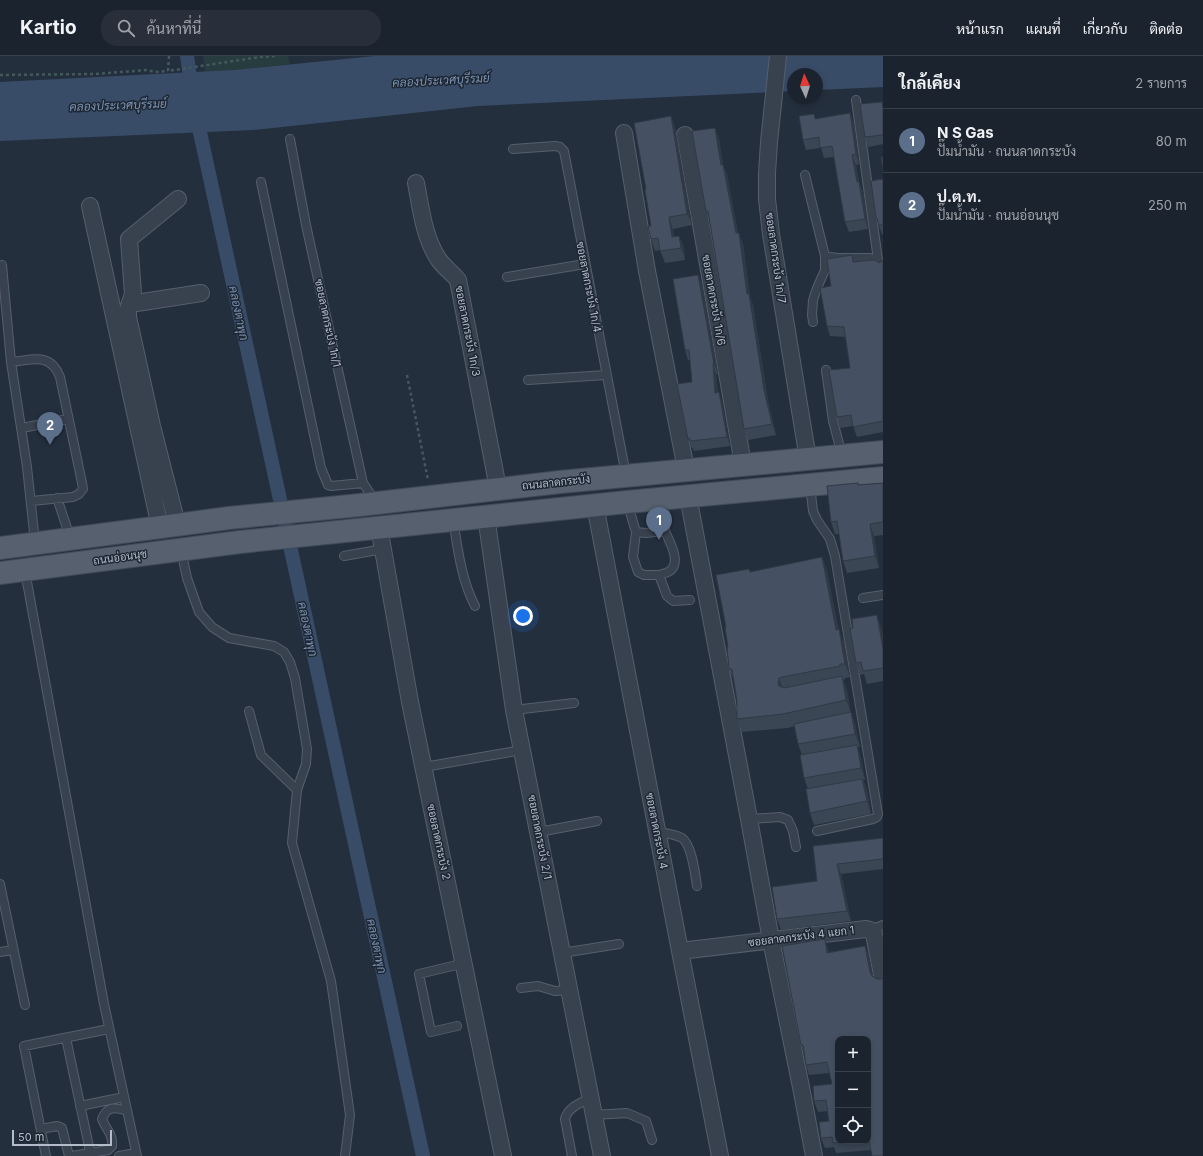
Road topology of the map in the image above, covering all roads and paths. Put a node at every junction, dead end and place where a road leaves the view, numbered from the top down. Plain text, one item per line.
1 (169, 56) edge
2 (277, 56) edge
3 (778, 56) edge
4 (168, 71) junction
5 (0, 75) edge
6 (856, 100) dead end
7 (624, 133) dead end
8 (685, 135) dead end
9 (290, 140) dead end
10 (512, 149) dead end
11 (805, 176) dead end
12 (261, 182) dead end
13 (416, 183) dead end
14 (178, 199) dead end
15 (90, 206) dead end
16 (824, 256) junction
17 (878, 260) junction
18 (585, 264) junction
19 (2, 265) dead end
20 (883, 268) edge
21 (507, 277) dead end
22 (201, 293) dead end
23 (130, 304) junction
24 (813, 322) dead end
25 (11, 362) junction
26 (826, 370) dead end
27 (407, 375) dead end
28 (606, 375) junction
29 (528, 380) dead end
30 (68, 420) junction
31 (22, 428) junction
32 (883, 452) edge
33 (843, 456) junction
34 (808, 459) junction
35 (743, 464) junction
36 (686, 469) junction
37 (626, 475) junction
38 (883, 478) edge
39 (428, 482) dead end
40 (363, 483) junction
41 (810, 485) junction
42 (498, 488) junction
43 (688, 496) junction
44 (56, 498) junction
45 (664, 499) junction
46 (31, 501) junction
47 (627, 502) junction
48 (368, 504) junction
49 (595, 505) junction
50 (486, 516) junction
51 (453, 519) junction
52 (168, 525) junction
53 (369, 528) junction
54 (665, 531) junction
55 (636, 532) junction
56 (71, 538) junction
57 (35, 543) junction
58 (0, 548) edge
59 (383, 549) junction
60 (180, 550) junction
61 (344, 556) dead end
62 (25, 570) junction
63 (0, 574) edge
64 (659, 575) junction
65 (883, 595) edge
66 (863, 598) dead end
67 (690, 600) dead end
68 (475, 606) dead end
69 (574, 703) dead end
70 (514, 710) junction
71 (249, 711) dead end
72 (522, 750) junction
73 (424, 767) junction
74 (297, 790) junction
75 (749, 819) junction
76 (597, 821) dead end
77 (817, 831) dead end
78 (539, 832) junction
79 (657, 832) junction
80 (796, 847) dead end
81 (0, 884) edge
82 (697, 886) dead end
83 (877, 927) edge
84 (771, 940) junction
85 (619, 944) dead end
86 (13, 950) junction
87 (680, 951) junction
88 (0, 952) edge
89 (562, 953) junction
90 (465, 963) junction
91 (883, 980) edge
92 (521, 988) dead end
93 (569, 990) junction
94 (25, 1005) dead end
95 (457, 1026) dead end
96 (110, 1029) junction
97 (66, 1038) junction
98 (124, 1097) junction
99 (590, 1098) junction
100 (80, 1106) junction
101 (127, 1111) junction
102 (594, 1115) junction
103 (41, 1129) junction
104 (652, 1140) dead end
105 (136, 1154) edge
106 (90, 1155) edge
107 (46, 1156) edge
108 (69, 1156) edge
109 (72, 1156) edge
110 (119, 1156) edge
111 (345, 1156) edge
112 (503, 1156) edge
113 (572, 1156) edge
114 (602, 1156) edge
115 (720, 1156) edge
116 (814, 1156) edge

1 - 4 path
2 - 4 path
3 - 34 street, ซอยลาดกระบัง 1ก/7
4 - 5 path
6 - 17 lane
7 - 36 street
8 - 35 street, ซอยลาดกระบัง 1ก/6
9 - 40 lane, ซอยลาดกระบัง 1ก/1
10 - 18 lane, ซอยลาดกระบัง 1ก/4
11 - 16 lane
12 - 40 lane
13 - 42 street, ซอยลาดกระบัง 1ก/3
14 - 23 street
15 - 52 street
16 - 17 lane
16 - 24 lane
17 - 20 lane
18 - 21 lane
18 - 28 lane, ซอยลาดกระบัง 1ก/4
19 - 25 lane
22 - 23 street
23 - 52 street
25 - 30 lane
25 - 31 lane
26 - 33 lane
27 - 39 path
28 - 29 lane
28 - 37 lane, ซอยลาดกระบัง 1ก/4
30 - 31 lane
30 - 44 lane
31 - 46 lane
32 - 33 main road, ถนนลาดกระบัง
33 - 34 main road, ถนนลาดกระบัง
34 - 35 main road, ถนนลาดกระบัง
35 - 36 main road, ถนนลาดกระบัง
36 - 37 main road, ถนนลาดกระบัง
37 - 42 main road, ถนนลาดกระบัง
38 - 41 main road
40 - 48 lane, ซอยลาดกระบัง 1ก/1
41 - 43 main road
41 - 77 lane
42 - 48 main road, ถนนลาดกระบัง
43 - 45 main road
43 - 75 street
44 - 46 lane
44 - 56 lane
45 - 47 main road
45 - 54 lane
46 - 57 lane
47 - 49 main road
47 - 55 lane
48 - 52 main road, ถนนลาดกระบัง
49 - 50 main road
49 - 79 street, ซอยลาดกระบัง 4
50 - 51 main road
50 - 70 street, ซอยลาดกระบัง 2/1
51 - 53 main road
51 - 68 lane
52 - 56 main road
53 - 59 street, ซอยลาดกระบัง 2
53 - 60 main road, ถนนอ่อนนุช
54 - 55 lane
54 - 64 lane
55 - 64 lane
56 - 57 main road
57 - 58 main road
59 - 61 lane
59 - 73 street, ซอยลาดกระบัง 2
60 - 62 main road, ถนนอ่อนนุช
60 - 74 lane
62 - 63 main road, ถนนอ่อนนุช
62 - 96 lane
64 - 67 lane
65 - 66 lane
69 - 70 lane
70 - 72 street, ซอยลาดกระบัง 2/1
71 - 74 lane
72 - 73 lane
72 - 78 street, ซอยลาดกระบัง 2/1
73 - 90 street, ซอยลาดกระบัง 2
74 - 111 lane
75 - 80 lane
75 - 84 street
76 - 78 lane
78 - 89 street, ซอยลาดกระบัง 2/1
79 - 82 lane
79 - 87 street, ซอยลาดกระบัง 4
81 - 86 lane
83 - 84 street, ซอยลาดกระบัง 4 แยก 1
83 - 91 street, ซอยลาดกระบัง 4 แยก 1
84 - 87 street, ซอยลาดกระบัง 4 แยก 1
84 - 116 street
85 - 89 lane
86 - 88 lane
86 - 94 lane
87 - 115 street, ซอยลาดกระบัง 4
89 - 93 street, ซอยลาดกระบัง 2/1
90 - 95 lane
90 - 112 street, ซอยลาดกระบัง 2
92 - 93 lane
93 - 99 street, ซอยลาดกระบัง 2/1
96 - 97 lane
96 - 98 lane
97 - 100 lane
97 - 103 lane
98 - 100 lane
98 - 101 lane
99 - 102 street, ซอยลาดกระบัง 2/1
99 - 113 lane
100 - 106 lane
101 - 105 lane
101 - 106 lane
102 - 104 lane
102 - 114 street, ซอยลาดกระบัง 2/1
103 - 107 lane
103 - 108 lane
105 - 110 lane
106 - 109 lane

